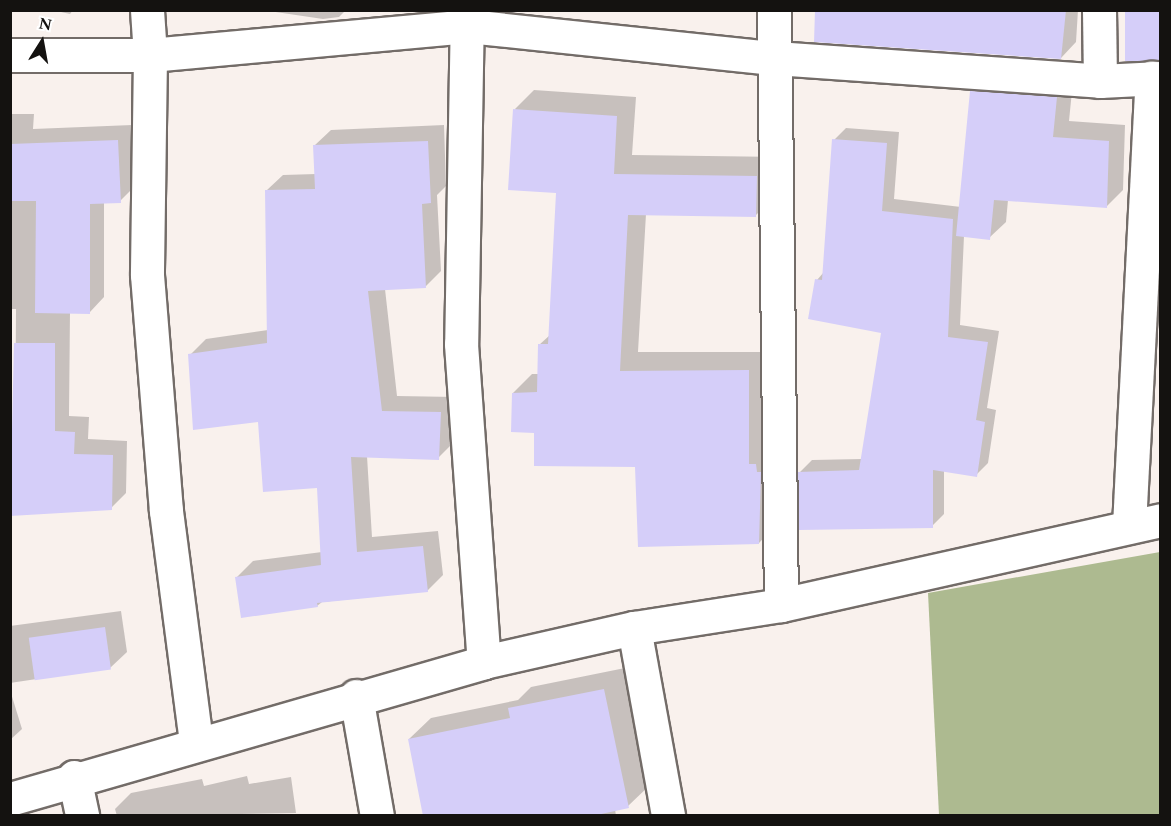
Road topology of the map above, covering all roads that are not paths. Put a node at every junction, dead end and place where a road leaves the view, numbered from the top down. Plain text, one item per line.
1 (147, 10) edge
2 (774, 10) edge
3 (1099, 10) edge
4 (468, 18) edge
5 (10, 55) edge
6 (150, 56) junction
7 (775, 58) junction
8 (1156, 78) edge
9 (1100, 81) junction
10 (1161, 520) edge
11 (1129, 526) junction
12 (781, 605) junction
13 (634, 628) junction
14 (484, 662) junction
15 (356, 696) junction
16 (196, 743) junction
17 (74, 777) junction
18 (10, 799) edge
19 (82, 816) edge
20 (377, 816) edge
21 (668, 816) edge

1 - 6 street
2 - 7 street
3 - 9 street
4 - 6 street
4 - 7 street
4 - 14 street
5 - 6 street
6 - 16 street
7 - 9 street
7 - 12 street
8 - 9 street
8 - 11 street
10 - 11 street
11 - 12 street
12 - 13 street
13 - 14 street
13 - 21 street
14 - 15 street
15 - 16 street
15 - 20 street
16 - 17 street
17 - 18 street
17 - 19 street

